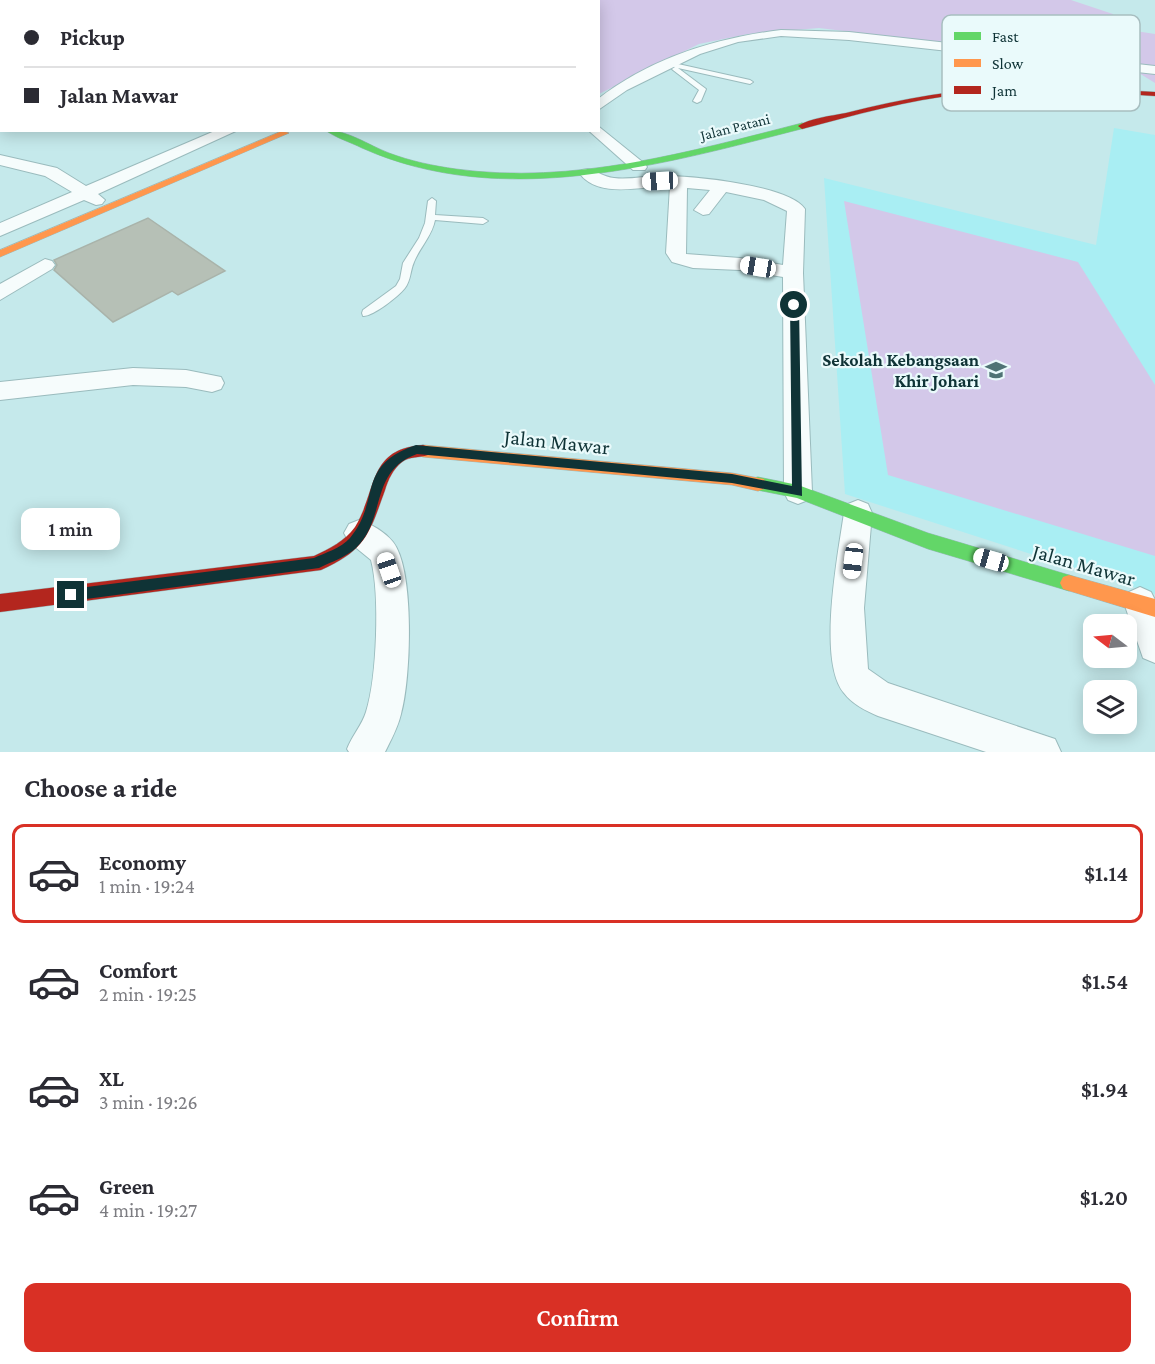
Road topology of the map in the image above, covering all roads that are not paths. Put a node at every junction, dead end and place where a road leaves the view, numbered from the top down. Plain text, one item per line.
1 (942, 47) edge
2 (666, 66) junction
3 (1140, 68) edge
4 (1155, 70) edge
5 (750, 82) dead end
6 (1140, 93) edge
7 (942, 94) edge
8 (1155, 94) edge
9 (697, 101) dead end
10 (600, 104) edge
11 (226, 132) edge
12 (283, 132) edge
13 (333, 132) edge
14 (597, 132) edge
15 (302, 135) dead end
16 (0, 160) edge
17 (639, 167) junction
18 (588, 174) junction
19 (680, 182) junction
20 (720, 188) junction
21 (86, 194) junction
22 (432, 201) dead end
23 (107, 206) junction
24 (703, 210) dead end
25 (430, 217) junction
26 (483, 221) dead end
27 (0, 230) edge
28 (0, 254) edge
29 (45, 265) dead end
30 (793, 273) junction
31 (0, 293) edge
32 (367, 313) dead end
33 (212, 383) dead end
34 (0, 391) edge
35 (798, 492) junction
36 (858, 513) junction
37 (359, 533) junction
38 (0, 603) edge
39 (1148, 605) edge
40 (1155, 646) edge
41 (366, 749) dead end
42 (1042, 752) edge

1 - 2 street
2 - 5 lane
2 - 9 lane
2 - 10 street
3 - 4 street
6 - 8 main road, Jalan Patani
7 - 17 main road, Jalan Patani
11 - 21 street
12 - 15 main road
12 - 23 main road
13 - 18 main road, Jalan Patani
14 - 17 street
16 - 21 street
17 - 18 main road, Jalan Patani
18 - 19 street
19 - 20 street
19 - 30 street
20 - 24 street
20 - 30 street
21 - 23 street
21 - 27 street
22 - 25 lane
23 - 28 main road
25 - 26 lane
25 - 32 lane
29 - 31 street
30 - 35 street
33 - 34 street
35 - 36 main road, Jalan Mawar
35 - 37 main road, Jalan Mawar
36 - 39 main road, Jalan Mawar
36 - 42 street
37 - 38 main road, Jalan Mawar
37 - 41 street
39 - 40 street

